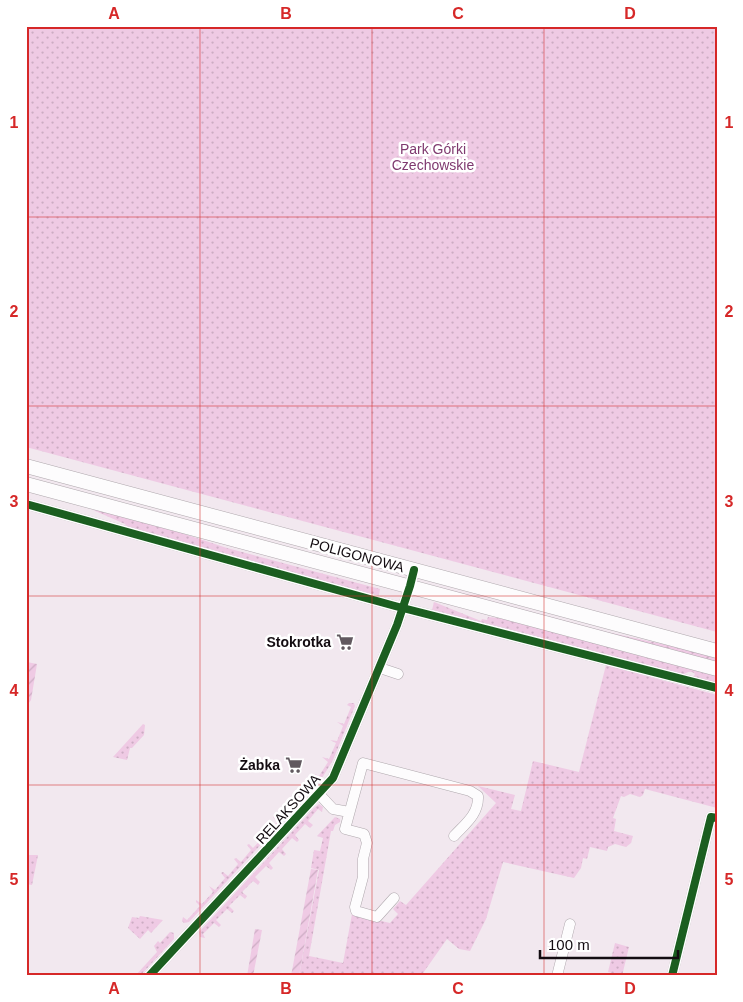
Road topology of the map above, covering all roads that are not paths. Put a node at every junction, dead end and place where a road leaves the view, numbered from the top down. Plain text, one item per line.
1 (26, 466) edge
2 (26, 484) edge
3 (26, 504) edge
4 (414, 570) junction
5 (410, 586) junction
6 (403, 607) junction
7 (717, 651) edge
8 (380, 668) junction
9 (717, 669) edge
10 (398, 674) dead end
11 (717, 688) edge
12 (318, 794) junction
13 (349, 812) junction
14 (714, 818) edge
15 (454, 836) dead end
16 (394, 898) dead end
17 (570, 924) dead end
18 (149, 976) edge
19 (557, 976) edge
20 (672, 976) edge

1 - 4 main road, POLIGONOWA
2 - 5 main road, POLIGONOWA
3 - 6 street
4 - 5 street, RELAKSOWA
4 - 7 main road, POLIGONOWA
5 - 6 street, RELAKSOWA
5 - 9 main road, POLIGONOWA
6 - 8 street, RELAKSOWA
6 - 11 street
8 - 10 street
8 - 12 street, RELAKSOWA
12 - 13 street
12 - 18 street, RELAKSOWA
13 - 15 street
13 - 16 street
14 - 20 street
17 - 19 street

